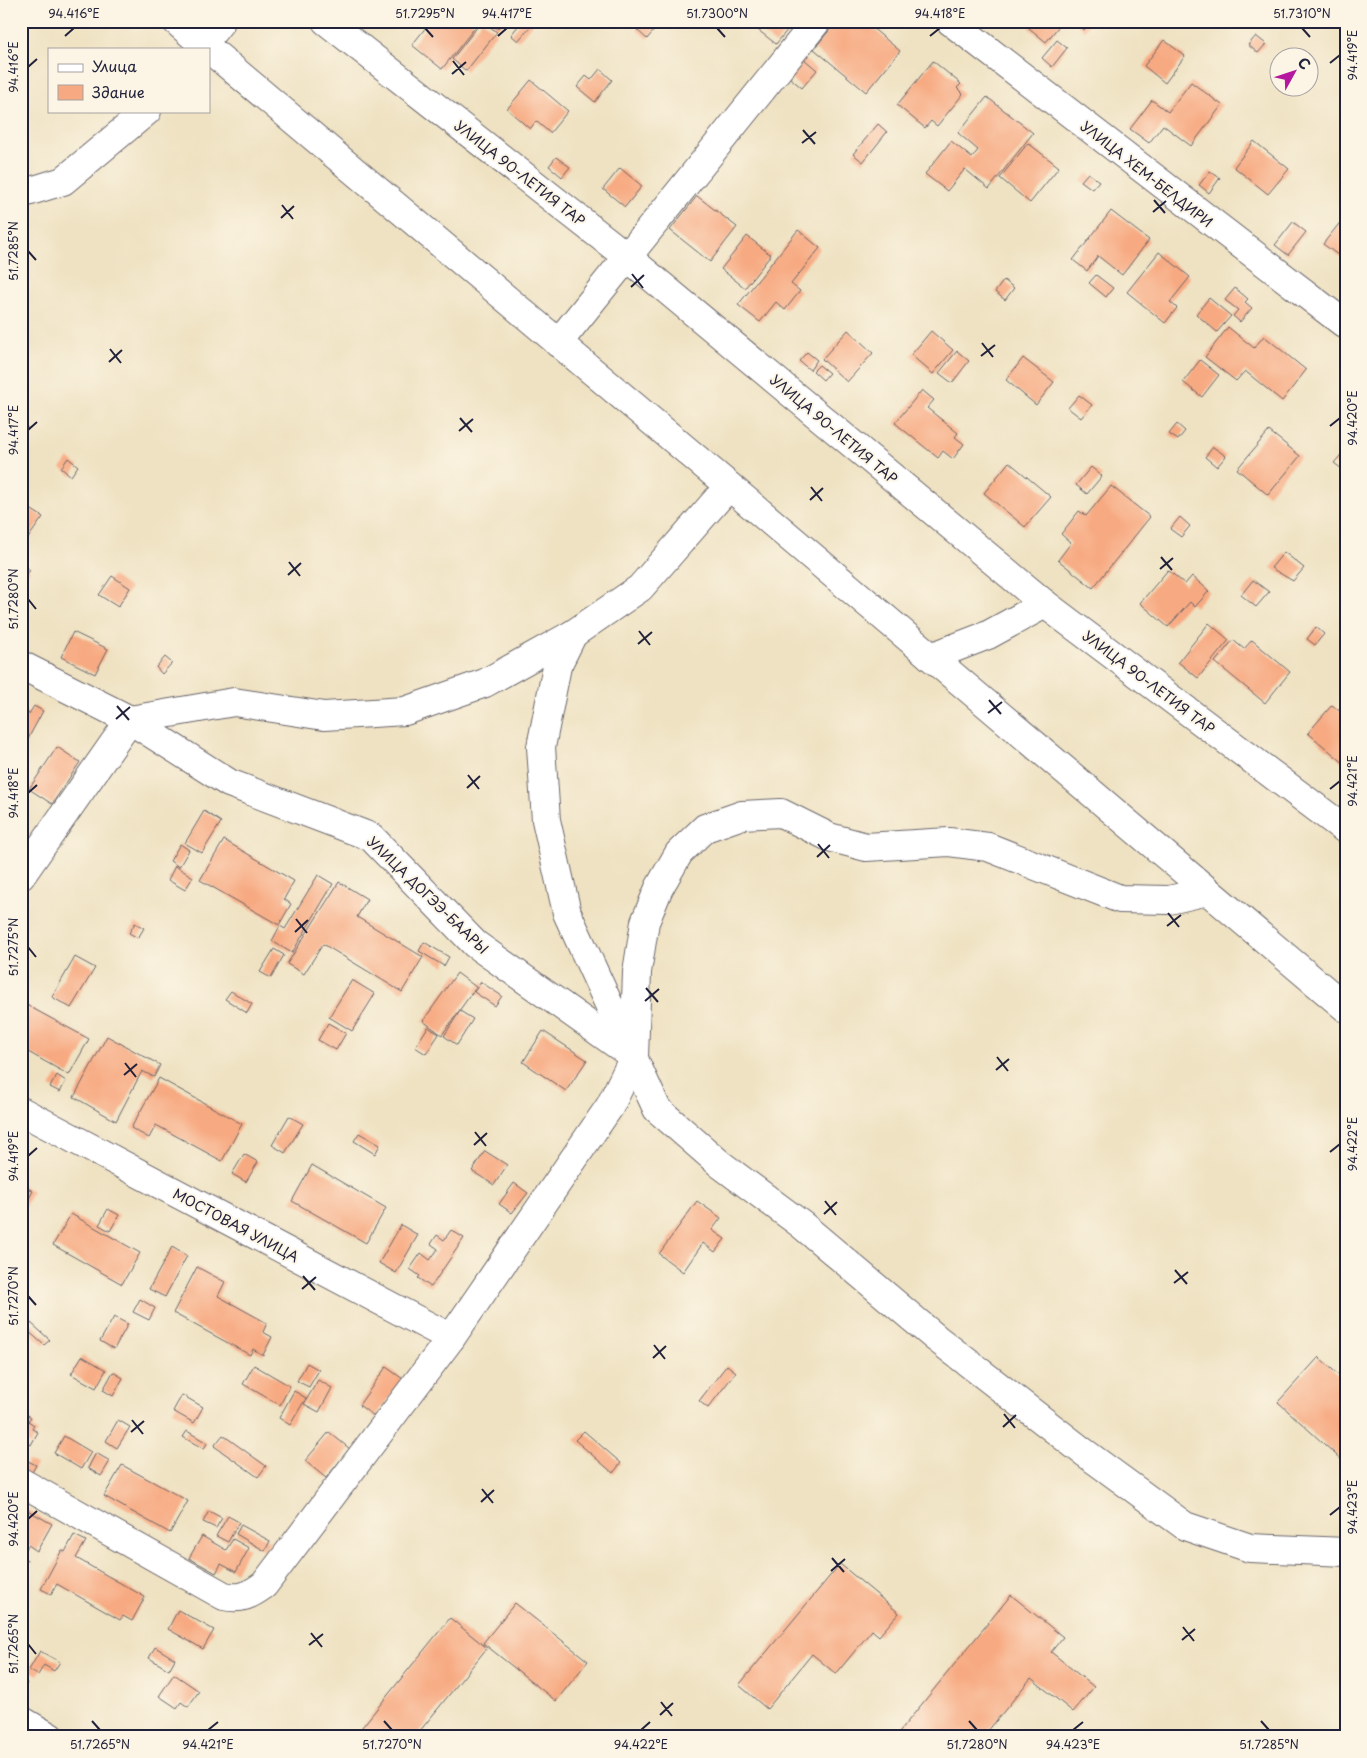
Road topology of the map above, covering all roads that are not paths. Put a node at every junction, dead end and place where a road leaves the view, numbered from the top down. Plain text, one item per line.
1 (176, 21) edge
2 (221, 21) edge
3 (326, 21) edge
4 (816, 21) edge
5 (950, 21) edge
6 (204, 48) edge
7 (210, 53) edge
8 (146, 112) edge
9 (21, 194) edge
10 (626, 256) junction
11 (1346, 325) edge
12 (558, 343) junction
13 (729, 486) junction
14 (1045, 604) junction
15 (573, 634) junction
16 (931, 657) junction
17 (21, 665) edge
18 (130, 720) junction
19 (1346, 830) edge
20 (21, 876) edge
21 (1208, 891) junction
22 (1346, 1008) edge
23 (634, 1057) junction
24 (21, 1111) edge
25 (450, 1338) junction
26 (21, 1482) edge
27 (1346, 1552) edge
28 (21, 1720) edge
29 (50, 1737) edge

1 - 6 street
2 - 6 street
3 - 10 street, УЛИЦА 90-ЛЕТИЯ ТАР
4 - 10 street
5 - 11 street, УЛИЦА ХЕМ-БЕЛДИРИ
7 - 12 street
8 - 9 street
10 - 12 street
10 - 14 street, УЛИЦА 90-ЛЕТИЯ ТАР
12 - 13 street
13 - 15 street
13 - 16 street
14 - 16 street
14 - 19 street, УЛИЦА 90-ЛЕТИЯ ТАР
15 - 18 street
15 - 23 street
16 - 21 street
17 - 18 street, УЛИЦА ДОГЭЭ-БААРЫ
18 - 20 street
18 - 23 street, УЛИЦА ДОГЭЭ-БААРЫ
21 - 22 street
21 - 23 street
23 - 25 street
23 - 27 street
24 - 25 street, МОСТОВАЯ УЛИЦА
25 - 26 street
28 - 29 street

